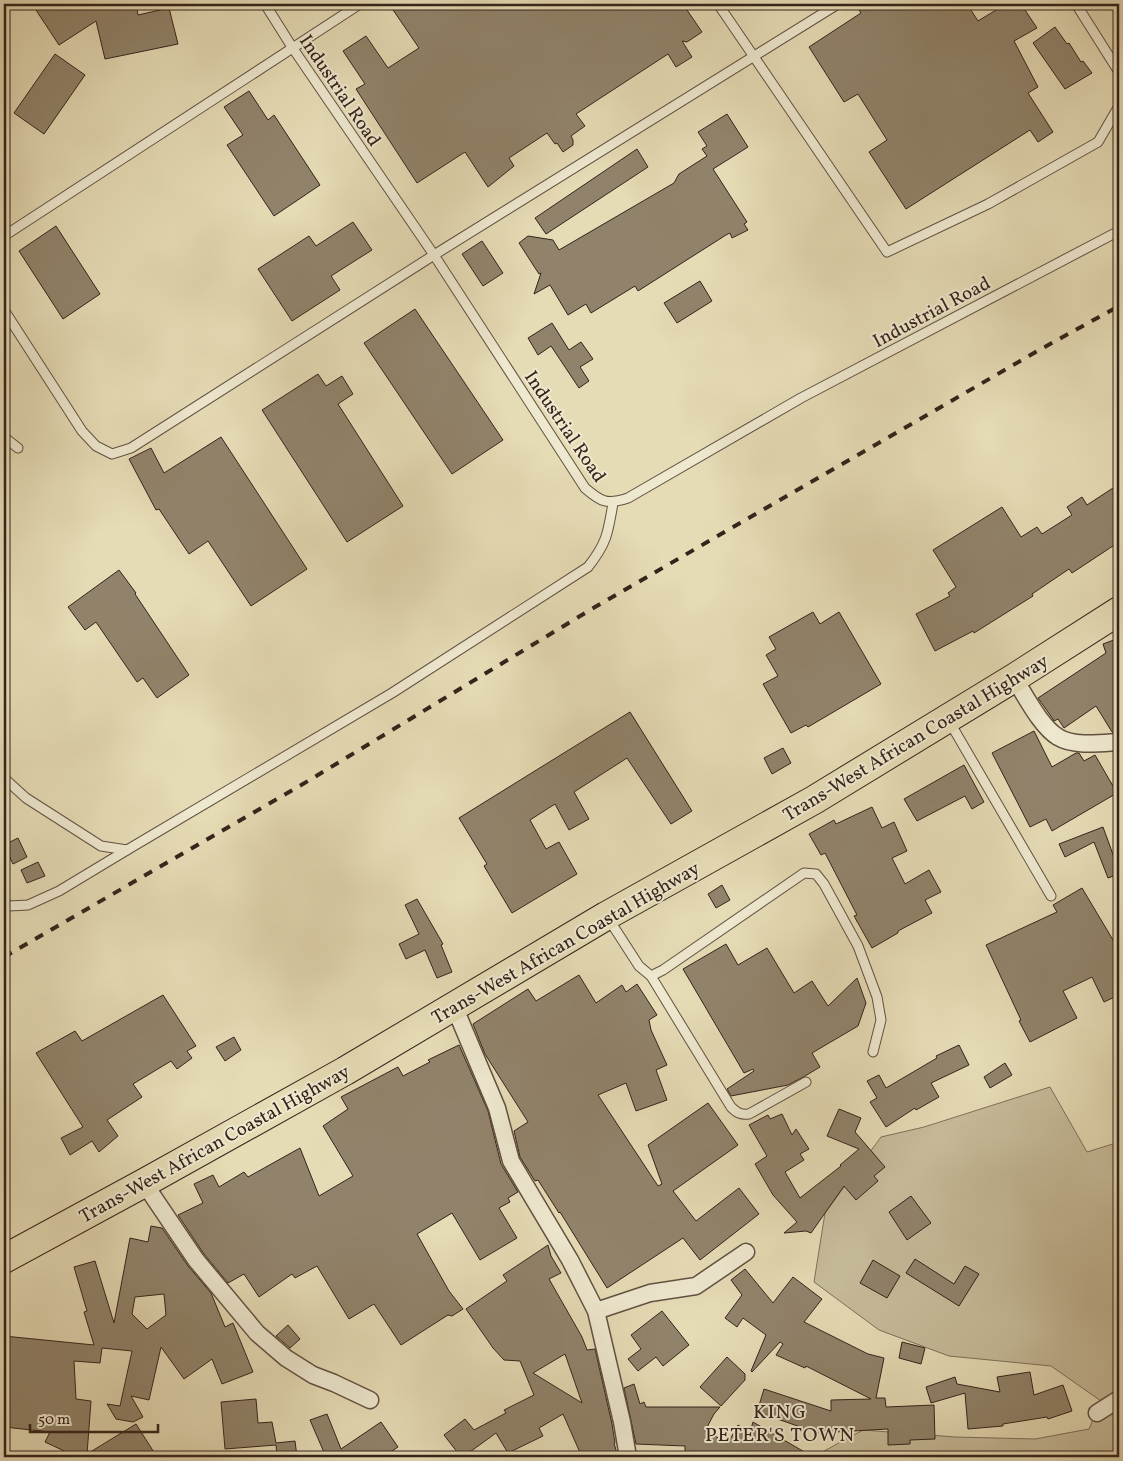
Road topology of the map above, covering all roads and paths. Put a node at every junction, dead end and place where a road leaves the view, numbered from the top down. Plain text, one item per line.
1 (265, 4) edge
2 (360, 4) edge
3 (718, 4) edge
4 (838, 4) edge
5 (1076, 4) edge
6 (292, 47) junction
7 (754, 56) junction
8 (1119, 72) edge
9 (1119, 106) edge
10 (1119, 231) edge
11 (4, 236) edge
12 (434, 255) junction
13 (4, 310) edge
14 (4, 437) edge
15 (18, 448) dead end
16 (612, 503) junction
17 (1119, 611) edge
18 (1014, 678) junction
19 (948, 719) junction
20 (1119, 742) edge
21 (4, 778) edge
22 (127, 850) junction
23 (1051, 896) dead end
24 (4, 901) edge
25 (606, 916) junction
26 (651, 976) junction
27 (454, 1006) junction
28 (873, 1052) dead end
29 (806, 1082) dead end
30 (144, 1183) junction
31 (746, 1252) dead end
32 (4, 1259) edge
33 (596, 1311) junction
34 (370, 1400) dead end
35 (1119, 1400) edge
36 (1097, 1413) dead end
37 (628, 1457) edge

1 - 6 lane, Industrial Road
2 - 6 lane
3 - 7 lane
4 - 7 lane
5 - 8 lane
6 - 11 lane
6 - 12 lane, Industrial Road
7 - 9 lane
7 - 12 lane
10 - 16 lane, Industrial Road
12 - 13 lane
12 - 16 lane, Industrial Road
14 - 15 lane
16 - 22 lane
17 - 18 highway, Trans-West African Coastal Highway
18 - 19 highway, Trans-West African Coastal Highway
18 - 20 street
19 - 23 lane
19 - 25 highway, Trans-West African Coastal Highway
21 - 22 lane
22 - 24 lane
25 - 26 lane
25 - 27 highway, Trans-West African Coastal Highway
26 - 28 lane
26 - 29 lane
27 - 30 highway, Trans-West African Coastal Highway
27 - 33 street
30 - 32 highway, Trans-West African Coastal Highway
30 - 34 street
31 - 33 street
33 - 37 street
35 - 36 street

